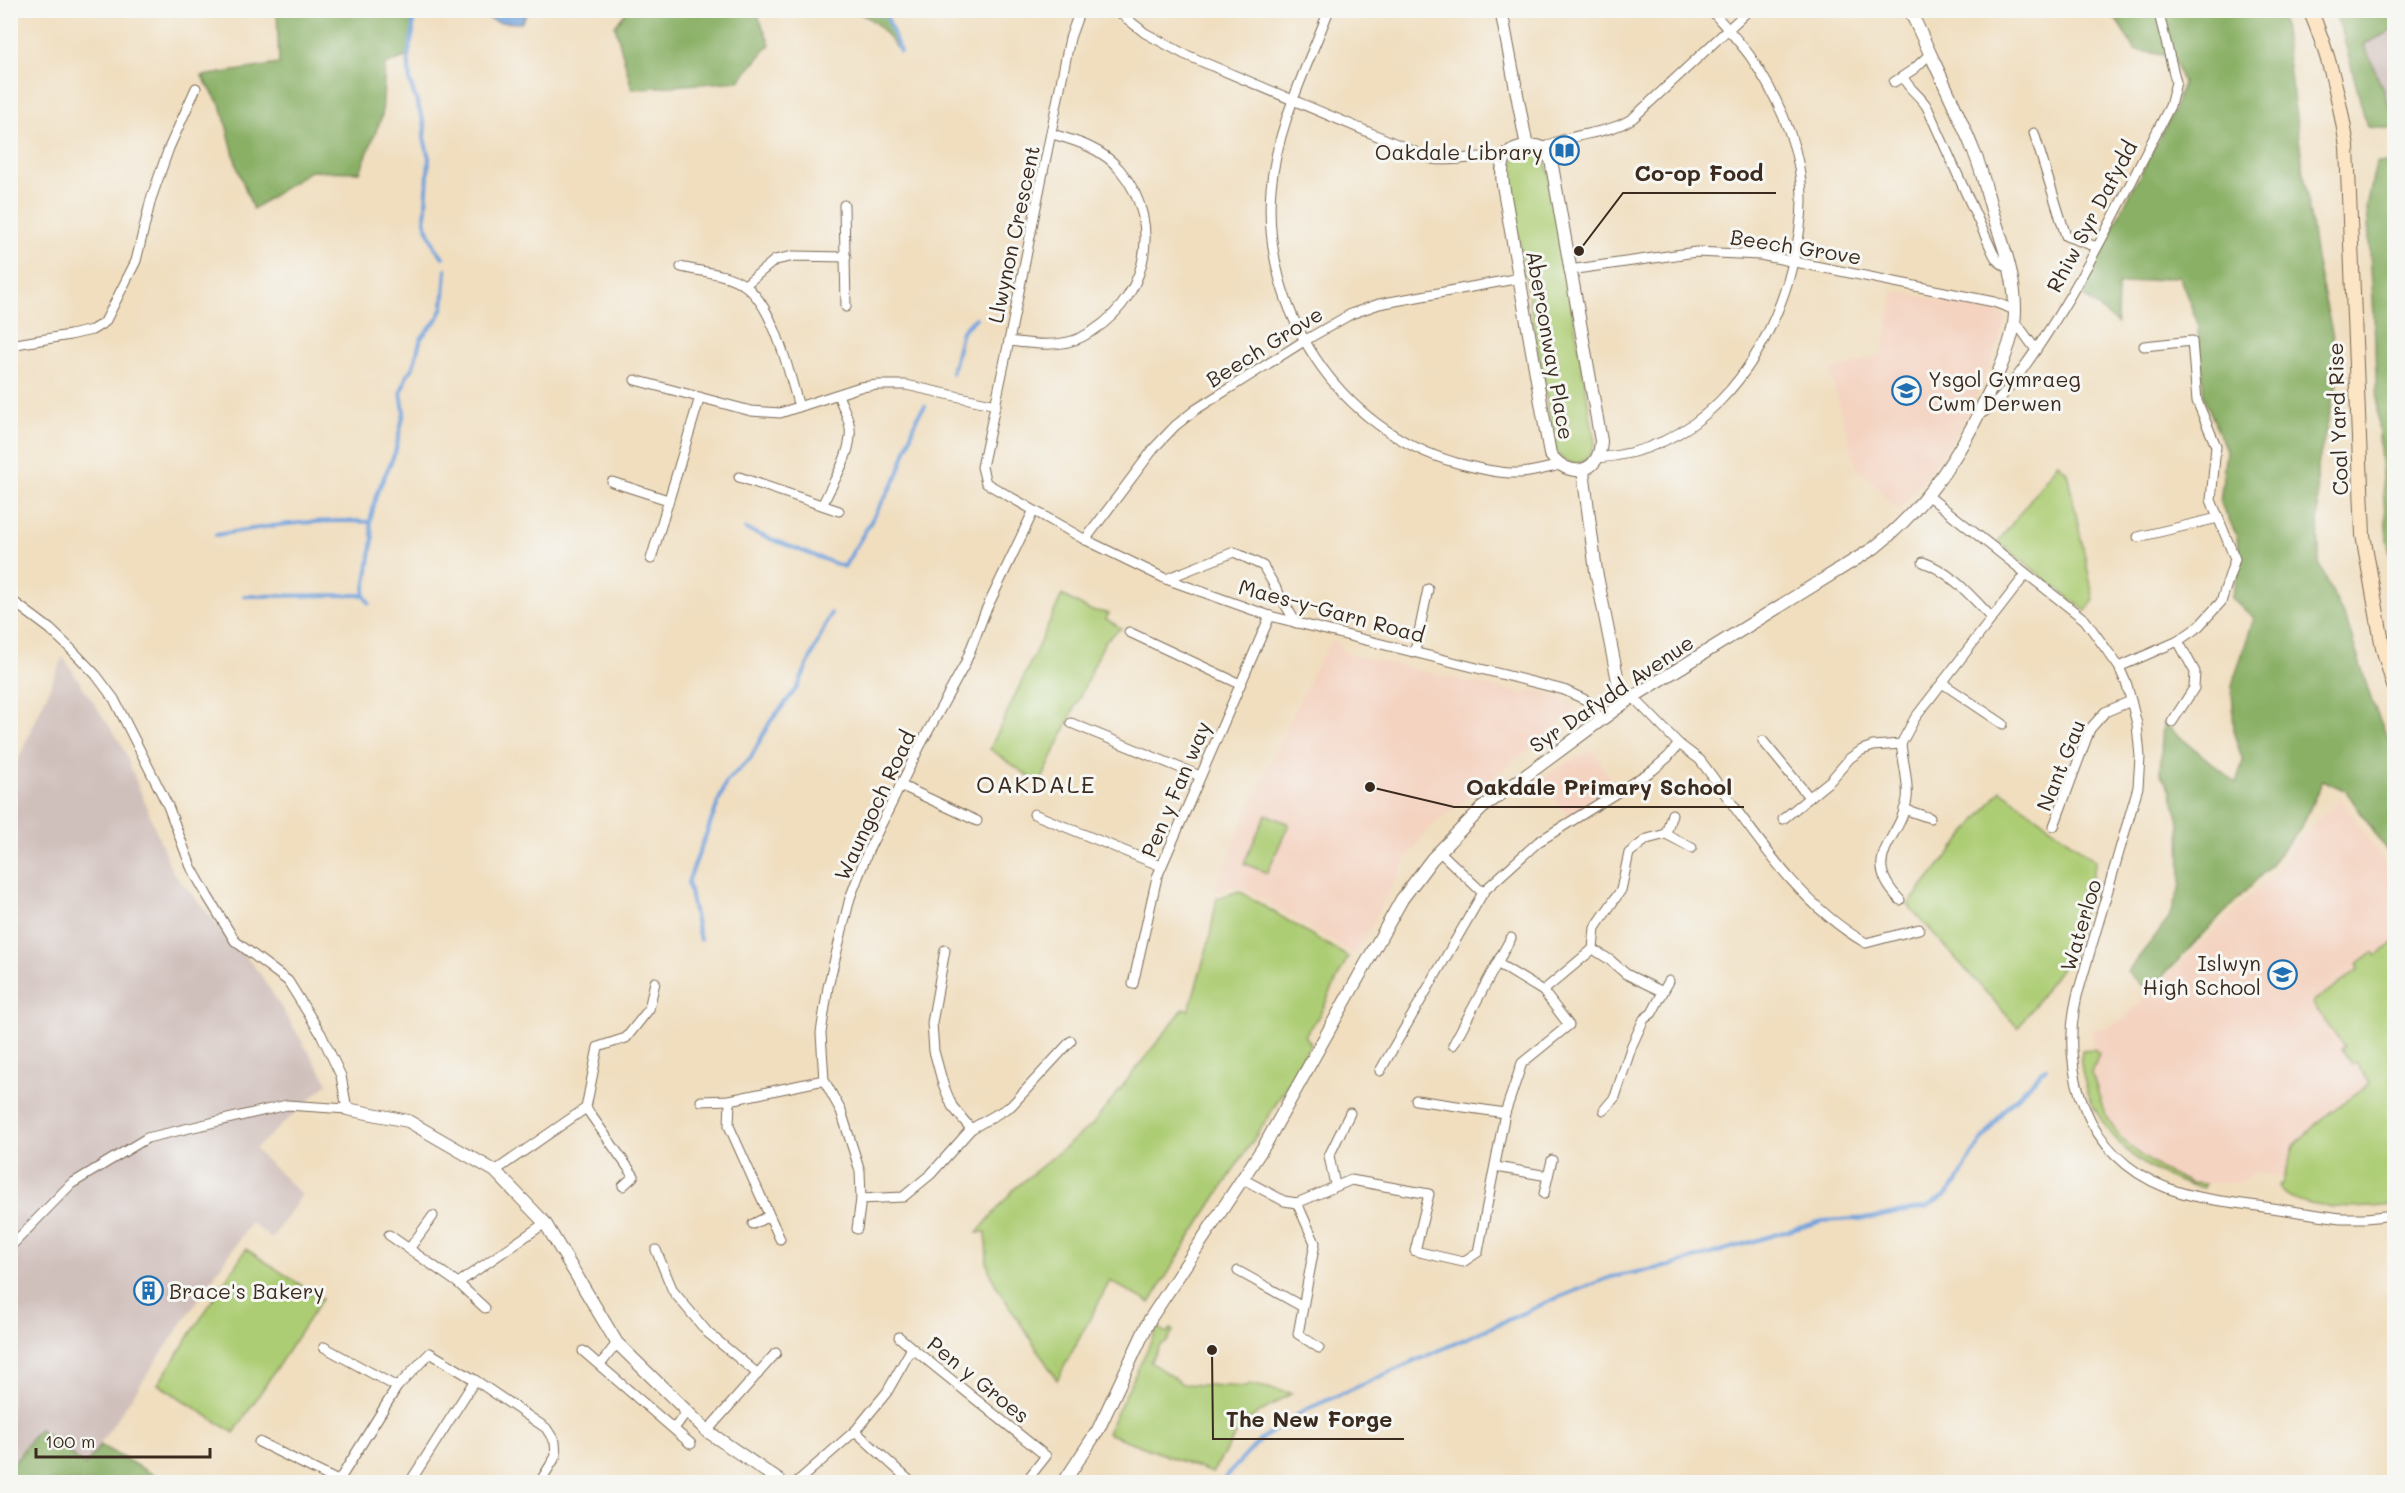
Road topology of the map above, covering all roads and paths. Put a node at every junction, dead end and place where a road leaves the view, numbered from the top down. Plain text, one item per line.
1 (1080, 10) edge
2 (1116, 10) edge
3 (1329, 10) edge
4 (1501, 10) edge
5 (1711, 10) edge
6 (1749, 10) edge
7 (1910, 10) edge
8 (2158, 10) edge
9 (2310, 10) edge
10 (1728, 30) junction
11 (1930, 54) junction
12 (1903, 77) junction
13 (1894, 82) dead end
14 (196, 88) dead end
15 (1294, 100) junction
16 (2034, 133) dead end
17 (1052, 134) junction
18 (1527, 147) junction
19 (1543, 148) junction
20 (1504, 158) junction
21 (844, 205) dead end
22 (2097, 247) junction
23 (846, 257) junction
24 (1794, 260) junction
25 (681, 267) dead end
26 (2009, 269) junction
27 (1569, 270) junction
28 (1520, 278) junction
29 (745, 285) junction
30 (846, 307) dead end
31 (2015, 310) junction
32 (2014, 325) junction
33 (1010, 341) junction
34 (1304, 341) junction
35 (10, 345) edge
36 (2144, 346) dead end
37 (2036, 350) junction
38 (635, 380) dead end
39 (838, 395) junction
40 (700, 397) junction
41 (996, 405) junction
42 (800, 407) junction
43 (1978, 415) junction
44 (1597, 458) junction
45 (1560, 465) junction
46 (1583, 471) junction
47 (739, 477) dead end
48 (612, 482) dead end
49 (991, 488) joint
50 (1927, 495) junction
51 (668, 500) junction
52 (823, 504) junction
53 (839, 511) dead end
54 (1033, 512) junction
55 (2218, 518) junction
56 (2138, 537) dead end
57 (1085, 540) junction
58 (651, 560) dead end
59 (1923, 562) dead end
60 (2026, 574) junction
61 (1166, 579) junction
62 (1428, 589) dead end
63 (10, 599) edge
64 (1270, 616) junction
65 (1992, 618) junction
66 (1296, 622) junction
67 (1129, 632) dead end
68 (2178, 641) junction
69 (1415, 651) junction
70 (2119, 667) junction
71 (1942, 683) junction
72 (1240, 684) junction
73 (2394, 686) edge
74 (1630, 699) junction
75 (2131, 701) junction
76 (1601, 720) junction
77 (2172, 722) dead end
78 (1071, 723) dead end
79 (2003, 724) dead end
80 (1763, 741) dead end
81 (1679, 744) junction
82 (1901, 744) junction
83 (1200, 776) junction
84 (900, 785) junction
85 (1809, 797) junction
86 (1904, 809) junction
87 (1034, 814) dead end
88 (1672, 814) dead end
89 (1930, 818) dead end
90 (1783, 819) dead end
91 (978, 821) dead end
92 (2054, 826) dead end
93 (1665, 834) junction
94 (1692, 848) dead end
95 (1439, 851) junction
96 (1161, 866) junction
97 (1483, 893) junction
98 (1900, 900) dead end
99 (1919, 928) dead end
100 (1511, 938) dead end
101 (1593, 949) junction
102 (945, 950) dead end
103 (1497, 963) junction
104 (655, 981) dead end
105 (1669, 981) dead end
106 (1133, 984) dead end
107 (1543, 991) junction
108 (1663, 992) junction
109 (1071, 1041) dead end
110 (1453, 1045) dead end
111 (1380, 1071) dead end
112 (824, 1080) junction
113 (730, 1100) junction
114 (1416, 1100) dead end
115 (701, 1101) dead end
116 (586, 1108) junction
117 (346, 1109) junction
118 (1604, 1110) dead end
119 (1350, 1113) dead end
120 (1505, 1113) junction
121 (971, 1130) junction
122 (1552, 1160) dead end
123 (1496, 1167) junction
124 (495, 1171) junction
125 (1548, 1176) junction
126 (1243, 1179) junction
127 (1335, 1185) junction
128 (623, 1186) dead end
129 (1544, 1194) dead end
130 (861, 1198) junction
131 (1297, 1203) junction
132 (2394, 1215) edge
133 (434, 1216) dead end
134 (769, 1216) junction
135 (545, 1223) junction
136 (753, 1224) dead end
137 (857, 1229) dead end
138 (389, 1235) dead end
139 (780, 1239) dead end
140 (10, 1247) edge
141 (409, 1249) junction
142 (656, 1250) dead end
143 (1238, 1271) dead end
144 (458, 1283) junction
145 (1303, 1307) junction
146 (485, 1308) dead end
147 (899, 1337) dead end
148 (617, 1343) junction
149 (324, 1347) dead end
150 (912, 1348) junction
151 (1319, 1348) dead end
152 (583, 1351) dead end
153 (776, 1353) dead end
154 (600, 1365) junction
155 (758, 1374) junction
156 (475, 1380) junction
157 (398, 1387) junction
158 (686, 1412) junction
159 (674, 1429) junction
160 (707, 1431) junction
161 (855, 1431) junction
162 (259, 1442) dead end
163 (691, 1444) dead end
164 (1057, 1454) dead end
165 (1046, 1456) junction
166 (1031, 1475) dead end
167 (338, 1482) edge
168 (410, 1482) edge
169 (540, 1482) edge
170 (781, 1482) edge
171 (797, 1482) edge
172 (911, 1482) edge
173 (1064, 1482) edge

1 - 17 street, Llwynon Crescent
2 - 15 street
3 - 15 street
4 - 18 street
5 - 10 street
6 - 10 street
7 - 11 street, Syr Dafydd Avenue
8 - 22 street, Rhiw Syr Dafydd
9 - 73 main road, Coal Yard Rise
10 - 19 street
10 - 24 street
11 - 12 street
11 - 26 street, Syr Dafydd Avenue
12 - 13 street
12 - 26 street
14 - 35 street
15 - 20 street
15 - 34 street
16 - 22 street
17 - 33 street, Llwynon Crescent
17 - 33 street, Llwynon Crescent
18 - 19 street
18 - 20 street
19 - 27 street, Aberconway Place
20 - 28 street, Aberconway Place
21 - 23 street
22 - 37 street, Rhiw Syr Dafydd
23 - 29 street
23 - 30 street
24 - 27 street, Beech Grove
24 - 31 street, Beech Grove
24 - 44 street
25 - 29 street
26 - 31 street, Syr Dafydd Avenue
27 - 44 street, Aberconway Place
28 - 34 street, Beech Grove
28 - 45 street, Aberconway Place
29 - 42 street
31 - 32 street, Syr Dafydd Avenue
32 - 37 street
32 - 43 street, Syr Dafydd Avenue
33 - 41 street, Llwynon Crescent
34 - 45 street
34 - 57 street, Beech Grove
36 - 55 street
37 - 43 street, Rhiw Syr Dafydd
38 - 40 street
39 - 41 street
39 - 42 street
39 - 52 street
40 - 42 street
40 - 51 street
41 - 49 street, Llwynon Crescent
43 - 50 street, Syr Dafydd Avenue
44 - 46 street, Aberconway Place
45 - 46 street, Aberconway Place
46 - 74 street
47 - 52 street
48 - 51 street
49 - 54 street, Maes-y-Garn Road
50 - 60 street, Waterloo
50 - 74 street, Syr Dafydd Avenue
51 - 58 street
52 - 53 street
54 - 57 street, Maes-y-Garn Road
54 - 84 street, Waungoch Road
55 - 56 street
55 - 68 street
57 - 61 street, Maes-y-Garn Road
59 - 65 street
60 - 65 street
60 - 70 street, Waterloo
61 - 64 street, Maes-y-Garn Road
61 - 66 street
62 - 69 street
63 - 117 street
64 - 66 street, Maes-y-Garn Road
64 - 72 street, Pen y Fan way
65 - 71 street
66 - 69 street, Maes-y-Garn Road
67 - 72 street
68 - 70 street
68 - 77 street
69 - 76 street, Maes-y-Garn Road
70 - 75 street, Waterloo
71 - 79 street
71 - 82 street
72 - 83 street, Pen y Fan way
74 - 76 street, Syr Dafydd Avenue
74 - 81 street
75 - 92 street, Nant Gau
75 - 132 street, Waterloo
76 - 95 street, Syr Dafydd Avenue
78 - 83 street
80 - 85 street
81 - 97 street
81 - 99 street
82 - 85 street
82 - 86 street
83 - 96 street, Pen y Fan way
84 - 91 street
84 - 112 street, Waungoch Road
85 - 90 street
86 - 89 street
86 - 98 street
87 - 96 street
88 - 93 street
93 - 94 street
93 - 101 street
95 - 97 street
95 - 126 street, Syr Dafydd Avenue
96 - 106 street, Pen y Fan way
97 - 111 street
100 - 103 street
101 - 107 street
101 - 108 street
102 - 121 street
103 - 107 street
103 - 110 street
104 - 116 street
105 - 108 street
107 - 120 street
108 - 118 street
109 - 121 street
112 - 113 street
112 - 130 street, Waungoch Road
113 - 115 street
113 - 134 street
114 - 120 street
116 - 124 street
116 - 128 street
117 - 124 street
117 - 140 street
119 - 127 street
120 - 123 street
121 - 130 street
122 - 125 street
123 - 125 street
123 - 127 street
124 - 135 street
125 - 129 street
126 - 131 street
126 - 173 street, Syr Dafydd Avenue
127 - 131 street
130 - 137 street, Waungoch Road
131 - 145 street
133 - 141 street
134 - 136 street
134 - 139 street
135 - 144 street
135 - 148 street
138 - 141 street
141 - 144 street
142 - 155 street
143 - 145 street
144 - 146 street
145 - 151 street
147 - 150 street
148 - 154 street
148 - 158 street
149 - 157 street
150 - 161 street, Pen y Groes
150 - 165 street, Pen y Groes
152 - 154 street
153 - 155 street
154 - 159 street
155 - 160 street
156 - 157 street
156 - 168 street
156 - 169 street
157 - 167 street
158 - 159 street
158 - 160 street
159 - 163 street
160 - 170 street
161 - 171 street, Pen y Groes
161 - 172 street
162 - 167 street
164 - 165 street
165 - 166 street

